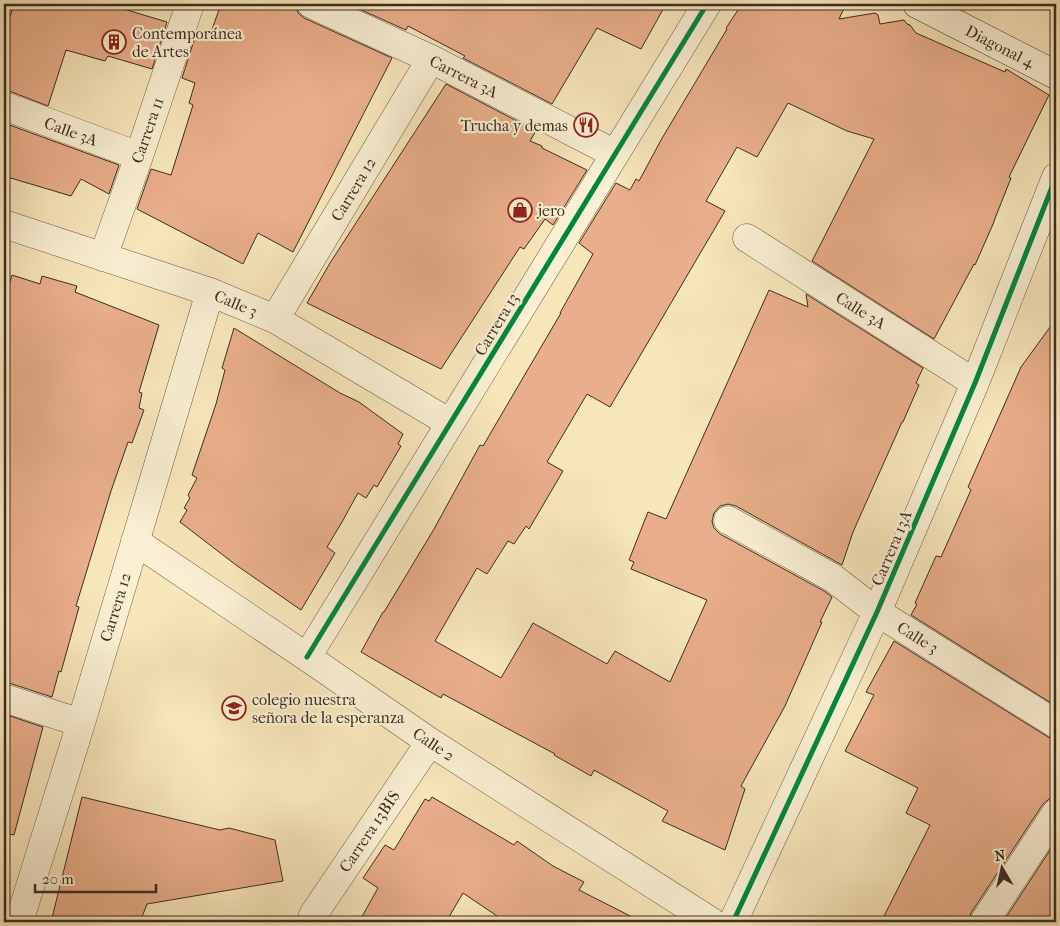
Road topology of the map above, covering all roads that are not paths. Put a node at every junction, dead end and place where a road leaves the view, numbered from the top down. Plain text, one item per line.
1 (190, 4) edge
2 (311, 4) edge
3 (707, 4) edge
4 (917, 4) edge
5 (431, 58) junction
6 (1056, 74) edge
7 (4, 106) edge
8 (615, 154) junction
9 (139, 156) junction
10 (1056, 176) edge
11 (4, 224) edge
12 (747, 238) dead end
13 (103, 256) junction
14 (210, 292) junction
15 (275, 319) junction
16 (975, 383) junction
17 (450, 424) junction
18 (728, 520) dead end
19 (135, 541) junction
20 (877, 612) junction
21 (307, 657) junction
22 (4, 698) edge
23 (81, 723) junction
24 (1056, 724) edge
25 (430, 742) junction
26 (1056, 812) edge
27 (19, 922) edge
28 (311, 922) edge
29 (712, 922) edge
30 (733, 922) edge
31 (984, 922) edge

1 - 9 street, Carrera 11
2 - 5 street, Carrera 3A
3 - 8 street, Carrera 13
4 - 6 street, Diagonal 4
5 - 8 street, Carrera 3A
5 - 15 street, Carrera 12
7 - 9 street, Calle 3A
8 - 17 street, Carrera 13
9 - 13 street, Carrera 11
10 - 16 street, Carrera 13A
11 - 13 street, Calle 3
12 - 16 street, Calle 3A
13 - 14 street, Calle 3
14 - 15 street, Calle 3
14 - 19 street, Carrera 12
15 - 17 street, Calle 3
16 - 20 street, Carrera 13A
17 - 21 street, Carrera 13
18 - 20 street, Calle 3
19 - 21 street, Calle 2
19 - 23 street, Carrera 12
20 - 24 street, Calle 3
20 - 30 street, Carrera 13A
21 - 25 street, Calle 2
22 - 23 street
23 - 27 street, Carrera 12
25 - 28 street, Carrera 13BIS
25 - 29 street, Calle 2
26 - 31 street

